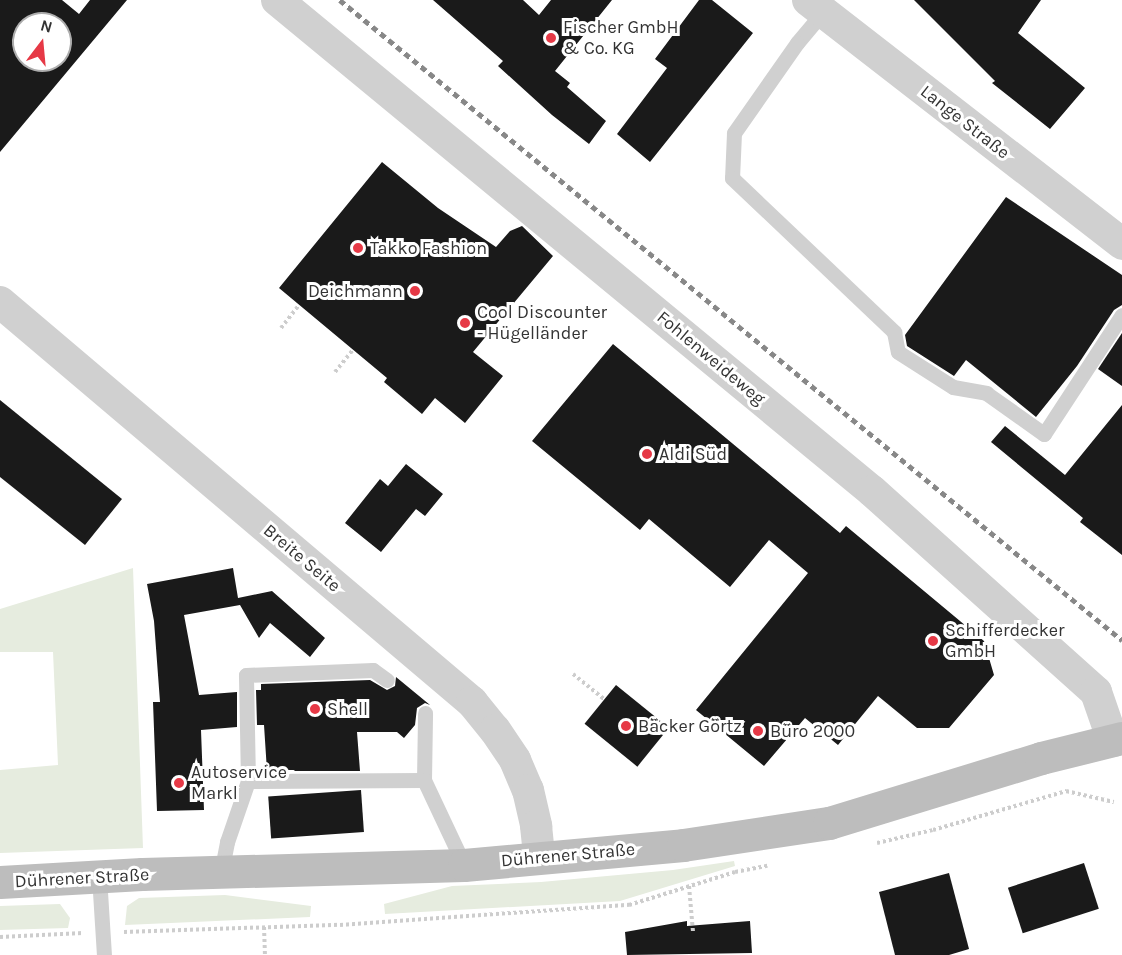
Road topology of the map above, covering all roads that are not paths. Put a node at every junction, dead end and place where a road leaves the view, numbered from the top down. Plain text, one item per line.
1 (277, 0) edge
2 (816, 6) edge
3 (1122, 244) edge
4 (1122, 315) edge
5 (7, 316) edge
6 (387, 680) dead end
7 (425, 713) dead end
8 (1119, 743) edge
9 (424, 780) junction
10 (248, 781) junction
11 (539, 857) junction
12 (464, 865) junction
13 (221, 873) junction
14 (99, 876) junction
15 (0, 882) edge
16 (104, 955) edge

1 - 8 street, Fohlenweideweg
2 - 3 street, Lange Straße
2 - 4 lane
5 - 11 street, Breite Seite
6 - 10 lane
7 - 9 lane
8 - 11 main road, Dührener Straße
9 - 10 lane
9 - 12 lane
10 - 13 lane
11 - 12 main road, Dührener Straße
12 - 13 main road, Dührener Straße
13 - 14 main road, Dührener Straße
14 - 15 main road, Dührener Straße
14 - 16 lane

